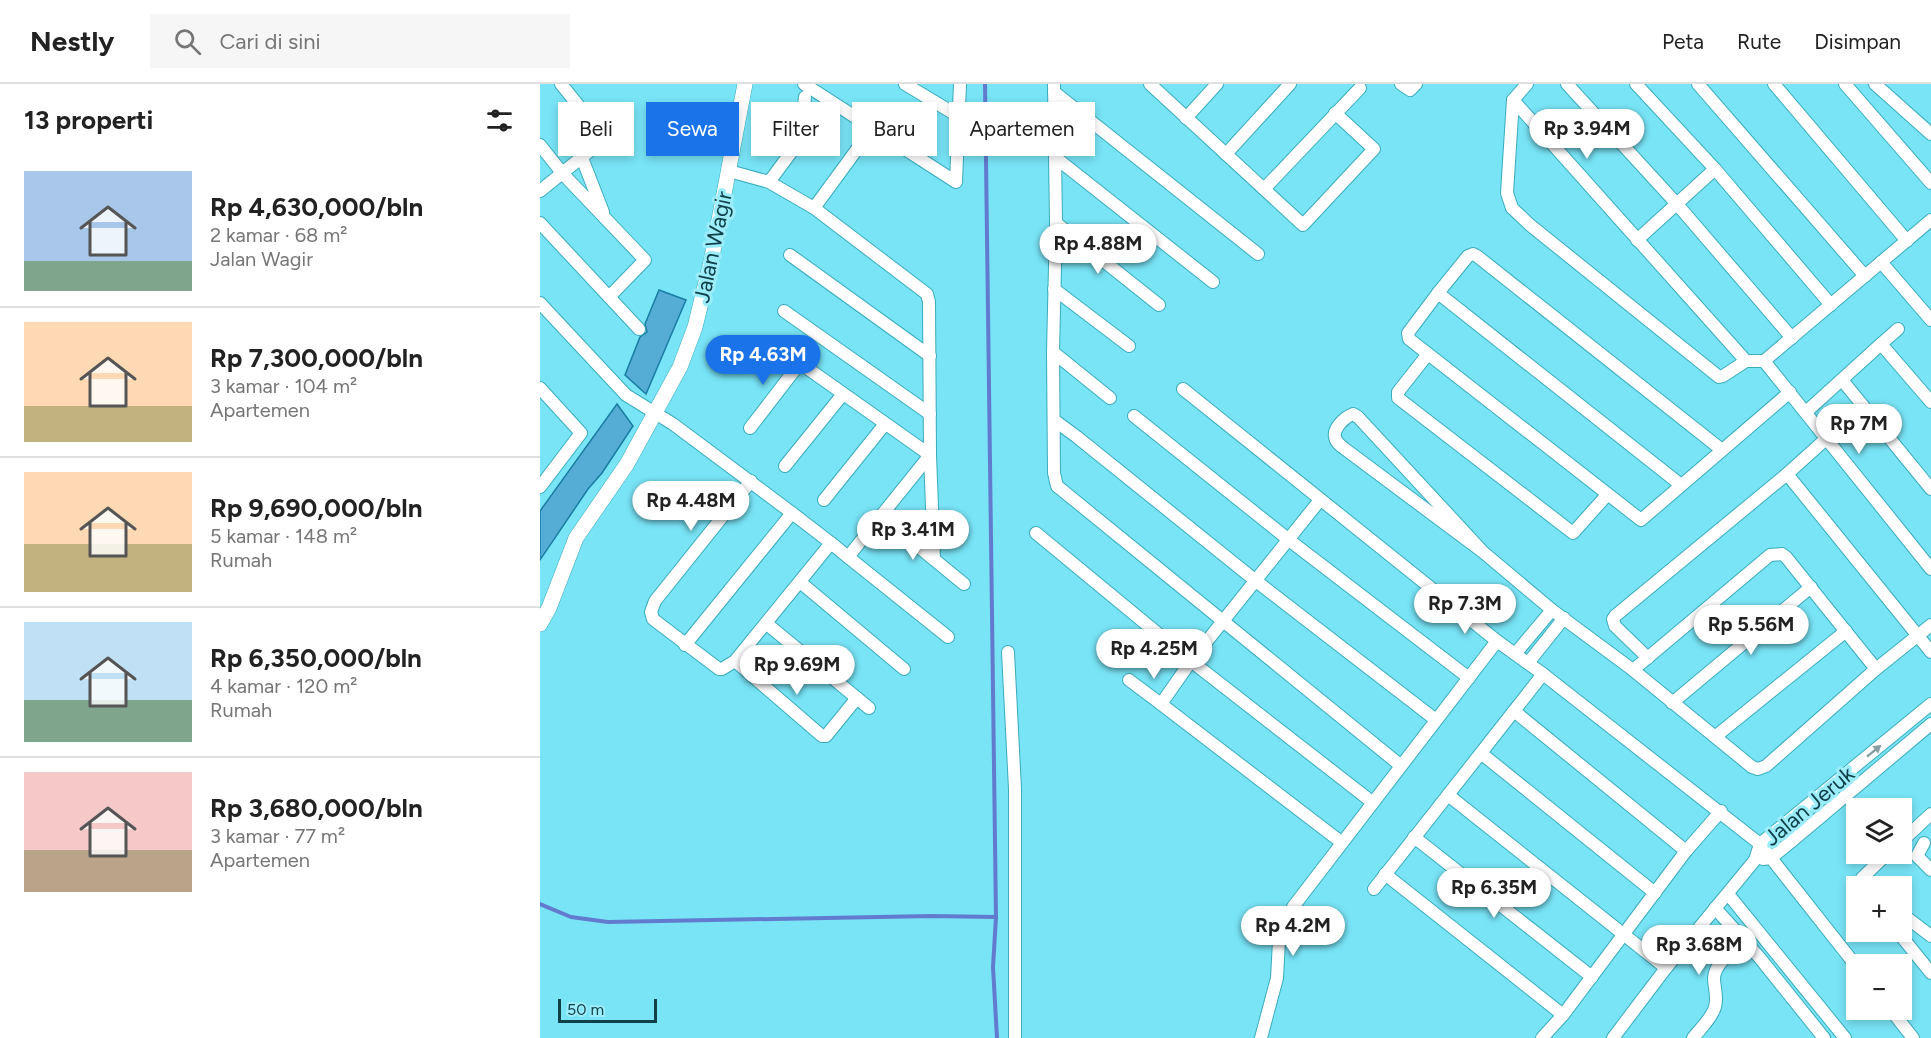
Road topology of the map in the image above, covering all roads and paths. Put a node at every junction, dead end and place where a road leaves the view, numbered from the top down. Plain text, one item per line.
1 (561, 84) edge
2 (745, 84) edge
3 (905, 84) edge
4 (960, 84) edge
5 (1150, 84) edge
6 (1217, 84) edge
7 (1290, 84) edge
8 (1401, 84) edge
9 (1416, 84) edge
10 (1527, 84) edge
11 (1567, 84) edge
12 (1636, 84) edge
13 (1698, 84) edge
14 (1774, 84) edge
15 (1845, 84) edge
16 (1875, 84) edge
17 (1054, 88) edge
18 (1360, 88) dead end
19 (804, 90) edge
20 (1514, 100) junction
21 (959, 102) edge
22 (949, 111) edge
23 (1335, 113) junction
24 (1186, 118) junction
25 (1931, 134) edge
26 (540, 145) edge
27 (1226, 154) junction
28 (852, 155) edge
29 (789, 156) edge
30 (957, 156) edge
31 (582, 158) junction
32 (1056, 158) junction
33 (1715, 169) junction
34 (729, 171) junction
35 (563, 174) junction
36 (769, 182) junction
37 (1931, 183) edge
38 (1264, 189) junction
39 (540, 191) edge
40 (1676, 203) junction
41 (814, 208) junction
42 (606, 219) junction
43 (540, 223) edge
44 (1056, 223) junction
45 (1928, 228) edge
46 (1637, 240) junction
47 (1907, 241) junction
48 (1258, 254) dead end
49 (790, 255) dead end
50 (1881, 262) junction
51 (1865, 276) junction
52 (1213, 282) dead end
53 (1054, 290) junction
54 (1438, 293) junction
55 (609, 297) junction
56 (540, 303) edge
57 (1159, 305) dead end
58 (1831, 305) junction
59 (784, 311) dead end
60 (1931, 320) edge
61 (639, 329) dead end
62 (1898, 329) dead end
63 (1792, 338) junction
64 (1881, 344) junction
65 (1129, 346) dead end
66 (783, 351) dead end
67 (1053, 352) junction
68 (1428, 354) junction
69 (930, 356) junction
70 (1746, 361) junction
71 (1764, 361) junction
72 (800, 363) junction
73 (1842, 380) junction
74 (540, 388) edge
75 (1183, 388) dead end
76 (1790, 392) junction
77 (843, 394) junction
78 (1110, 398) dead end
79 (1931, 402) edge
80 (1806, 412) junction
81 (655, 414) junction
82 (930, 414) junction
83 (1134, 416) dead end
84 (1054, 420) junction
85 (885, 423) junction
86 (750, 428) dead end
87 (1827, 438) junction
88 (1722, 450) junction
89 (930, 455) junction
90 (540, 464) edge
91 (785, 466) dead end
92 (1787, 474) junction
93 (549, 475) junction
94 (751, 481) junction
95 (1681, 485) junction
96 (540, 487) edge
97 (1931, 489) edge
98 (1606, 495) junction
99 (824, 500) dead end
100 (1320, 500) junction
101 (792, 513) junction
102 (881, 516) junction
103 (1036, 534) dead end
104 (1289, 540) junction
105 (831, 543) junction
106 (1483, 552) junction
107 (848, 557) junction
108 (934, 559) junction
109 (1931, 568) edge
110 (1256, 581) junction
111 (800, 582) junction
112 (964, 584) dead end
113 (1811, 586) junction
114 (1552, 610) junction
115 (1564, 618) junction
116 (1224, 621) junction
117 (540, 624) edge
118 (766, 624) junction
119 (1931, 625) edge
120 (1846, 630) junction
121 (1918, 636) junction
122 (948, 637) dead end
123 (1497, 641) junction
124 (685, 645) junction
125 (1008, 652) dead end
126 (1931, 652) edge
127 (1515, 654) junction
128 (1648, 658) junction
129 (735, 661) junction
130 (1191, 661) junction
131 (1528, 663) junction
132 (904, 669) dead end
133 (1876, 669) junction
134 (1633, 670) junction
135 (1544, 674) junction
136 (1469, 678) junction
137 (1130, 680) dead end
138 (857, 698) junction
139 (1672, 703) junction
140 (1161, 704) junction
141 (1931, 704) edge
142 (869, 708) dead end
143 (1514, 711) junction
144 (1436, 720) junction
145 (1931, 724) edge
146 (1716, 736) junction
147 (1482, 754) junction
148 (1400, 765) junction
149 (1448, 795) junction
150 (1372, 802) junction
151 (1720, 812) junction
152 (1931, 814) edge
153 (1912, 832) edge
154 (1414, 837) junction
155 (1912, 839) edge
156 (1341, 843) junction
157 (1760, 844) junction
158 (1928, 845) edge
159 (1686, 851) junction
160 (1771, 858) junction
161 (1755, 860) junction
162 (1877, 864) edge
163 (1931, 870) edge
164 (1386, 874) junction
165 (1864, 876) edge
166 (1374, 889) dead end
167 (1655, 893) junction
168 (1728, 894) junction
169 (1715, 908) junction
170 (1912, 922) edge
171 (1623, 936) junction
172 (1931, 936) edge
173 (1745, 942) junction
174 (1906, 942) edge
175 (1847, 954) edge
176 (1666, 969) junction
177 (1931, 973) edge
178 (1592, 977) junction
179 (1563, 1016) junction
180 (1899, 1020) edge
181 (1015, 1038) edge
182 (1261, 1038) edge
183 (1542, 1038) edge
184 (1613, 1038) edge
185 (1693, 1038) edge
186 (1824, 1038) edge
187 (1845, 1038) edge
188 (1913, 1038) edge

1 - 31 street
2 - 34 street, Jalan Wagir
3 - 22 street
4 - 21 street
5 - 24 street
6 - 24 street
7 - 27 street
8 - 9 street
10 - 20 street
11 - 40 street
12 - 33 street
13 - 51 street
14 - 47 street
15 - 37 street
16 - 25 street
17 - 32 street
17 - 48 street
18 - 23 street
19 - 30 street
20 - 46 street
20 - 70 street
23 - 38 street
23 - 38 street
24 - 27 street
26 - 35 street
27 - 38 street
28 - 41 street
29 - 36 street
31 - 35 street
31 - 42 street
32 - 44 street
32 - 52 street
33 - 40 street
33 - 58 street
34 - 36 street
34 - 81 street, Jalan Wagir
35 - 39 street
35 - 42 street
36 - 41 street
40 - 46 street
40 - 63 street
41 - 69 street
42 - 55 street
43 - 55 street
44 - 53 street
44 - 57 street
45 - 47 street
46 - 70 street
47 - 50 street
49 - 69 street
50 - 51 street
50 - 60 street
51 - 58 street
53 - 65 street
53 - 67 street
54 - 68 street
54 - 88 street
54 - 95 street
55 - 61 street
56 - 81 street
58 - 63 street
59 - 82 street
62 - 64 street
63 - 71 street
64 - 73 street
64 - 79 street
66 - 72 street
67 - 78 street
67 - 84 street
68 - 98 street
68 - 98 street
69 - 82 street
70 - 71 street
71 - 76 street
72 - 77 street
72 - 86 street
73 - 80 street
73 - 97 street
74 - 93 street
75 - 100 street
76 - 80 street
76 - 88 street
77 - 85 street
77 - 91 street
80 - 87 street
81 - 94 street
81 - 117 street, Jalan Wagir
82 - 89 street
83 - 104 street
84 - 110 street
84 - 116 street
85 - 89 street
85 - 99 street
87 - 92 street
87 - 109 street
88 - 95 street
89 - 102 street
89 - 108 street
90 - 93 street
92 - 121 street
92 - 128 street
93 - 96 street
94 - 101 street
94 - 124 street
95 - 98 street
100 - 104 street
100 - 123 street
101 - 105 street
101 - 124 street
102 - 107 street
102 - 108 street
103 - 130 street
104 - 110 street
104 - 136 street
105 - 107 street
105 - 111 street
106 - 106 street
106 - 114 street
107 - 122 street
108 - 112 street
110 - 116 street
110 - 144 street
111 - 118 street
111 - 132 street
113 - 120 street
113 - 128 street
113 - 139 street
114 - 115 street
114 - 127 street
115 - 131 street
115 - 134 street
116 - 130 street
116 - 148 street
118 - 129 street
118 - 138 street
119 - 121 street
120 - 133 street
120 - 146 street
121 - 126 street
121 - 133 street
123 - 127 street
123 - 136 street
124 - 129 street
125 - 181 street
127 - 131 street
128 - 134 street
129 - 138 street
130 - 140 street
130 - 150 street
131 - 135 street
133 - 146 street
134 - 139 street
135 - 143 street
135 - 151 street
136 - 144 street
137 - 140 street
138 - 142 street
139 - 146 street
140 - 156 street
157 -> 141 street, Jalan Jeruk
143 - 147 street
143 - 159 street
144 - 148 street
145 - 160 street, Jalan Jeruk
147 - 149 street
147 - 167 street
148 - 150 street
149 - 154 street
149 - 171 street
150 - 156 street
151 - 157 street
151 - 159 street
152 - 153 street
154 - 164 street
154 - 178 street
155 - 158 street
156 - 182 street
157 - 160 street
157 - 161 street, Jalan Jeruk
158 - 163 street
159 - 167 street
160 - 161 street, Jalan Jeruk
160 - 175 street
161 - 168 street
162 - 165 street
164 - 166 street
164 - 179 street
167 - 171 street
168 - 169 street
168 - 187 street
169 - 173 street
169 - 176 street
170 - 172 street
171 - 176 street
171 - 178 street
173 - 185 street
173 - 186 street
174 - 177 street
176 - 184 street
178 - 179 street
179 - 183 street
180 - 188 street

